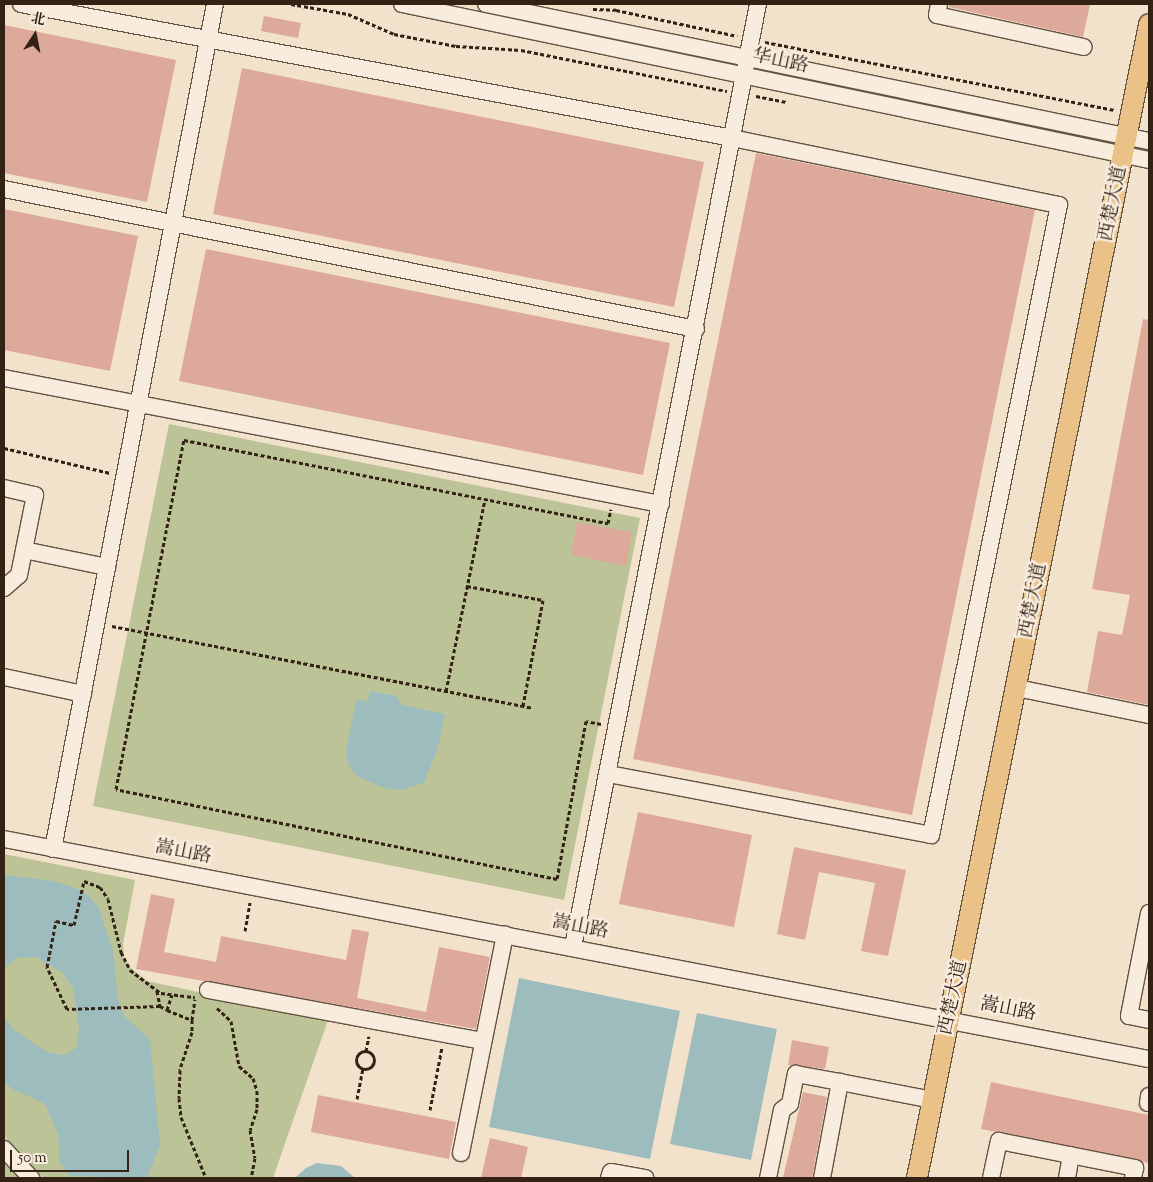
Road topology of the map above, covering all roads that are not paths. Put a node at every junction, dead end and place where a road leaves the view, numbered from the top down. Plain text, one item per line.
1 (20, 4) edge
2 (215, 4) edge
3 (402, 4) edge
4 (486, 4) edge
5 (758, 4) edge
6 (939, 4) edge
7 (1149, 24) edge
8 (208, 41) junction
9 (1084, 46) dead end
10 (748, 57) junction
11 (744, 75) junction
12 (732, 138) junction
13 (1149, 141) edge
14 (1126, 146) junction
15 (1149, 160) edge
16 (4, 189) edge
17 (173, 224) junction
18 (696, 329) junction
19 (4, 378) edge
20 (138, 405) junction
21 (4, 488) edge
22 (661, 504) junction
23 (24, 550) junction
24 (107, 567) junction
25 (4, 588) edge
26 (4, 678) edge
27 (1017, 688) junction
28 (83, 694) junction
29 (1149, 715) edge
30 (608, 774) junction
31 (4, 839) edge
32 (53, 849) junction
33 (1149, 913) edge
34 (505, 934) junction
35 (573, 947) junction
36 (204, 997) road end
37 (950, 1019) junction
38 (1149, 1020) edge
39 (483, 1041) junction
40 (1149, 1059) edge
41 (840, 1082) junction
42 (933, 1100) junction
43 (4, 1149) edge
44 (461, 1153) dead end
45 (1071, 1155) junction
46 (31, 1178) edge
47 (609, 1178) edge
48 (645, 1178) edge
49 (768, 1178) edge
50 (822, 1178) edge
51 (917, 1178) edge
52 (993, 1178) edge
53 (1067, 1178) edge
54 (1132, 1178) edge

1 - 8 street
2 - 8 street
3 - 11 street, 华山路
4 - 10 street, 华山路
5 - 10 street
6 - 9 street
7 - 14 main road, 西楚大道
8 - 12 street
8 - 17 street
10 - 11 street
10 - 14 street, 华山路
11 - 12 street
11 - 14 street, 华山路
12 - 18 street
12 - 30 street
13 - 14 street, 华山路
14 - 15 street, 华山路
14 - 27 main road, 西楚大道
16 - 17 street
17 - 18 street
17 - 20 street
18 - 22 street
19 - 20 street
20 - 22 street
20 - 24 street
21 - 23 street
22 - 30 street
23 - 24 street
23 - 25 street
24 - 28 street
26 - 28 street
27 - 29 street
27 - 37 main road, 西楚大道
28 - 32 street
30 - 35 street
31 - 32 street, 嵩山路
32 - 34 street, 嵩山路
33 - 38 street
34 - 35 street, 嵩山路
34 - 39 street
35 - 37 street, 嵩山路
36 - 39 street
37 - 40 street, 嵩山路
37 - 42 main road, 西楚大道
39 - 44 street
41 - 42 street
41 - 49 street
41 - 50 street
42 - 51 main road, 西楚大道
43 - 46 street
45 - 52 street
45 - 53 street
45 - 54 street
47 - 48 street

